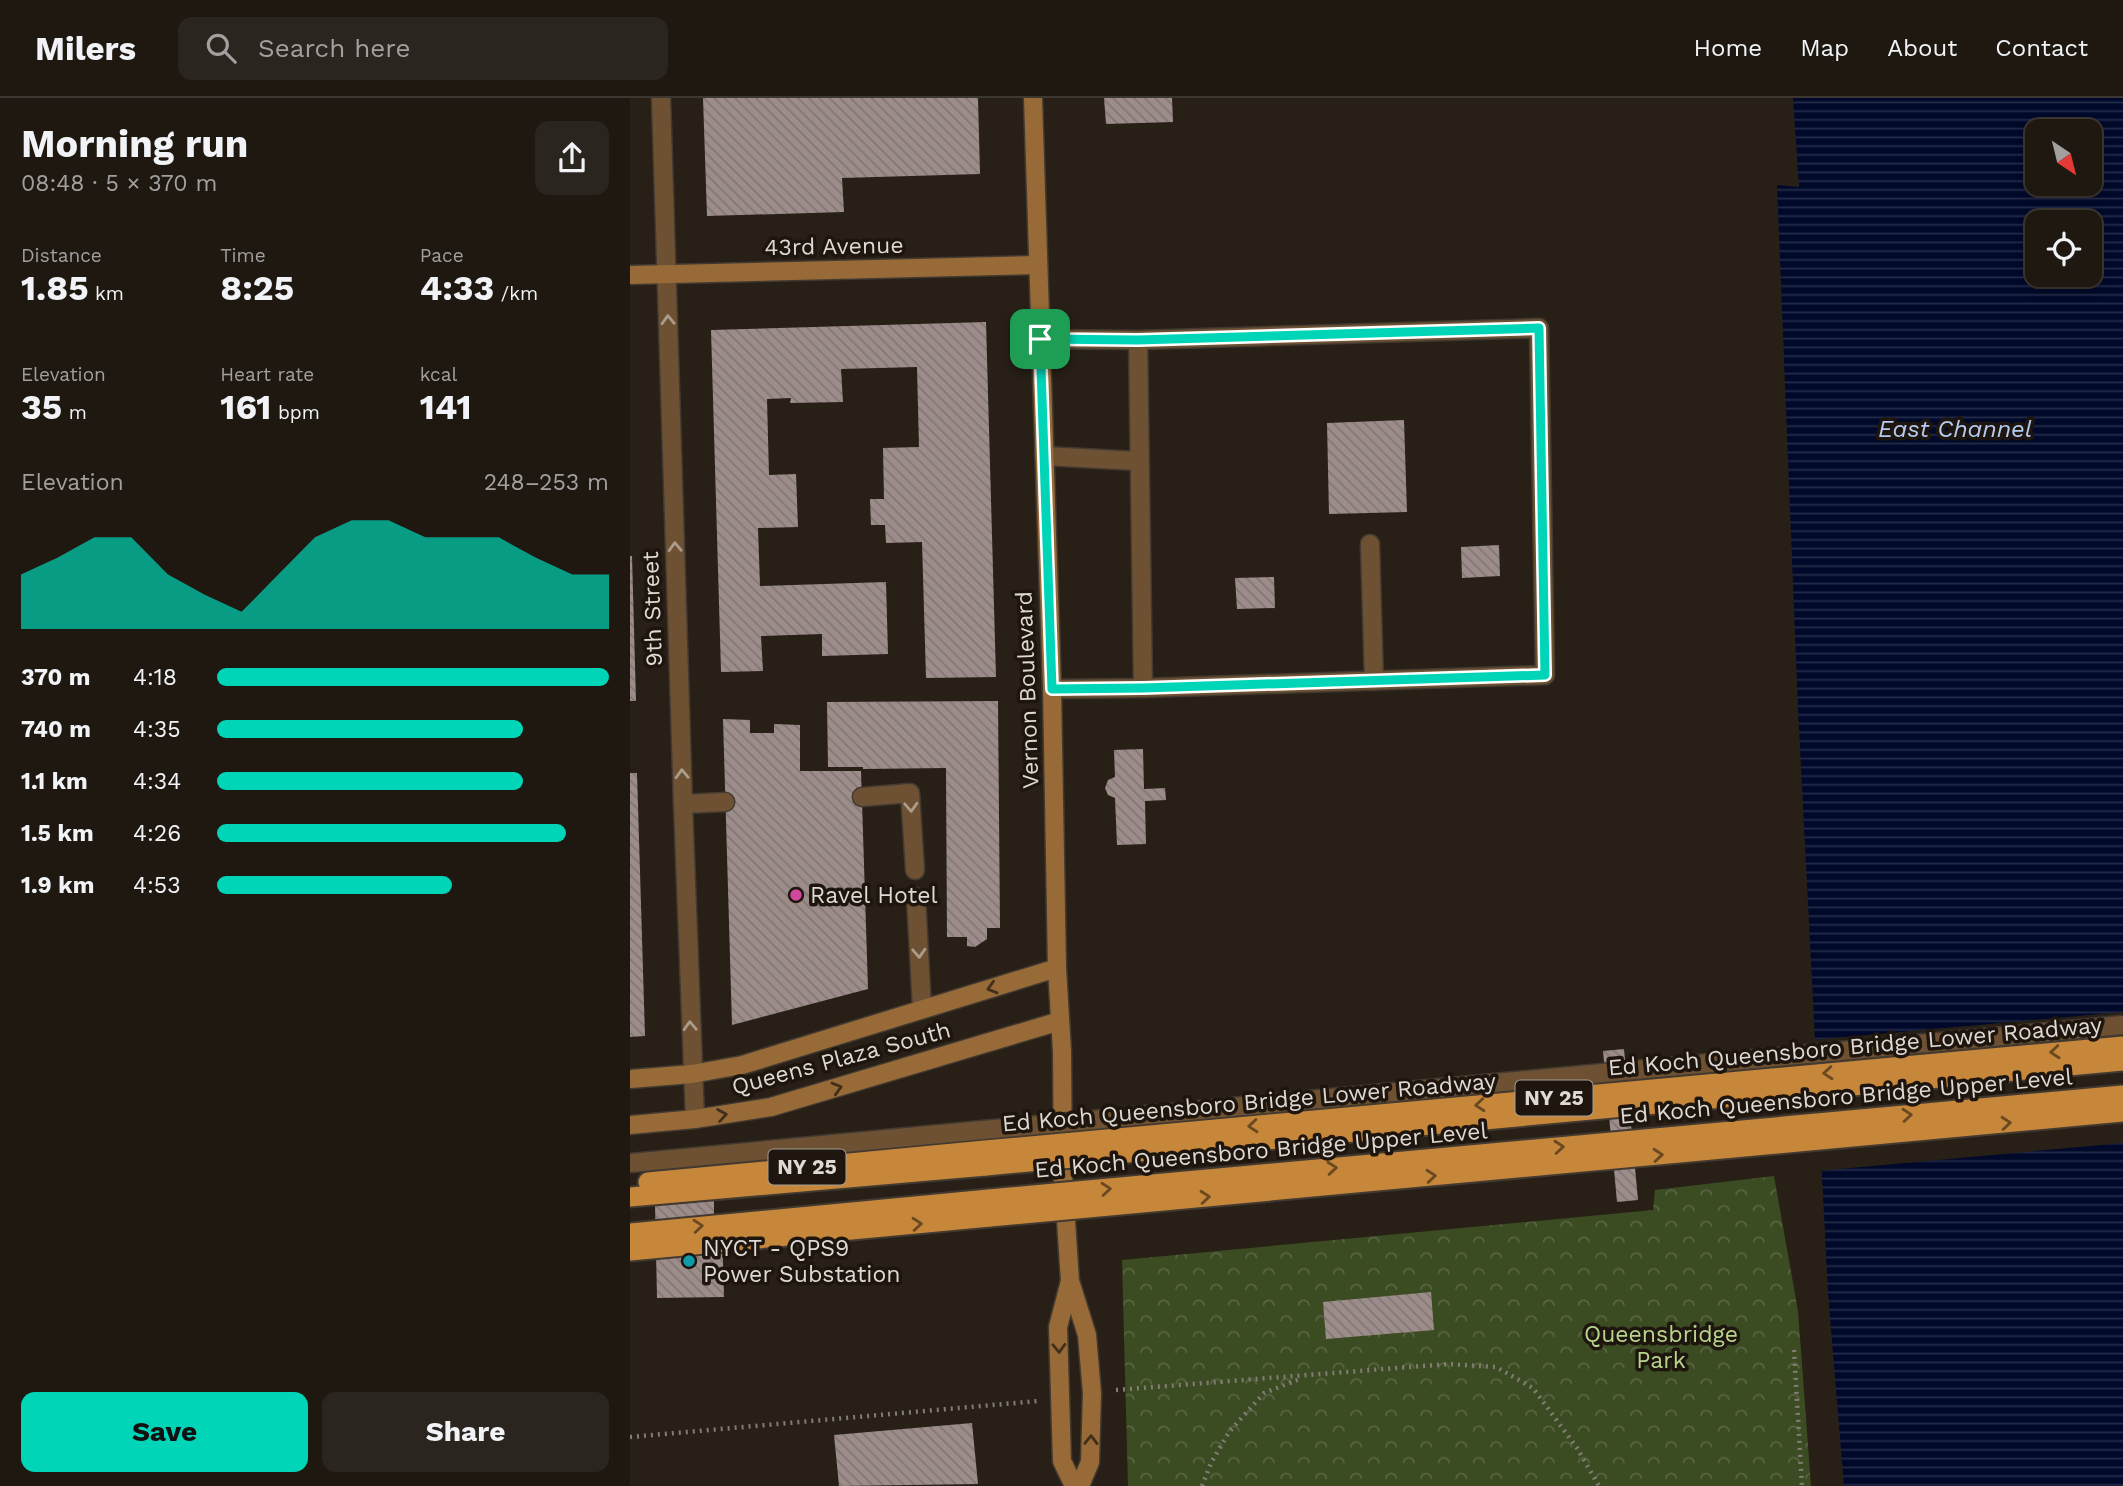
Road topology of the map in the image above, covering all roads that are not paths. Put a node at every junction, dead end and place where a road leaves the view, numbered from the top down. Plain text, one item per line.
1 (661, 98) edge
2 (1033, 98) edge
3 (1038, 265) junction
4 (667, 273) junction
5 (630, 275) edge
6 (1040, 339) junction
7 (1138, 340) junction
8 (1044, 456) junction
9 (1138, 461) junction
10 (1370, 544) dead end
11 (1374, 681) junction
12 (1143, 688) junction
13 (1052, 689) junction
14 (862, 797) dead end
15 (724, 802) dead end
16 (683, 804) junction
17 (915, 870) dead end
18 (916, 897) dead end
19 (1057, 968) junction
20 (922, 1009) junction
21 (1060, 1021) junction
22 (2123, 1025) edge
23 (2123, 1046) edge
24 (2123, 1061) edge
25 (692, 1074) junction
26 (630, 1079) edge
27 (2123, 1095) edge
28 (2123, 1112) edge
29 (695, 1119) junction
30 (630, 1125) edge
31 (630, 1163) edge
32 (630, 1183) edge
33 (630, 1196) edge
34 (990, 1208) junction
35 (630, 1233) edge
36 (630, 1251) edge
37 (1070, 1281) junction
38 (1074, 1486) edge
39 (1080, 1486) edge

1 - 4 street, 9th Street
2 - 3 main road, Vernon Boulevard
3 - 4 main road, 43rd Avenue
3 - 6 main road, Vernon Boulevard
4 - 5 main road, 43rd Avenue
16 -> 4 street, 9th Street
6 - 7 street
6 - 8 main road, Vernon Boulevard
7 - 9 street
7 - 11 street
8 - 9 street
8 - 13 main road, Vernon Boulevard
9 - 12 street
10 - 11 street
11 - 12 street
12 - 13 street
13 - 19 main road, Vernon Boulevard
14 -> 17 street
15 - 16 street
25 -> 16 street, 9th Street
18 -> 20 street
19 -> 20 main road, Queens Plaza South
19 - 21 main road, Vernon Boulevard
20 - 25 main road, Queens Plaza South
29 -> 21 main road, Queens Plaza South
21 - 37 main road, Vernon Boulevard
22 - 31 street, bridge
23 -> 32 highway, Ed Koch Queensboro Bridge Lower Roadway / NY 25, bridge
24 - 33 highway, Ed Koch Queensboro Bridge Upper Level, bridge
25 - 26 main road, Queens Plaza South
25 - 29 street, 9th Street
34 -> 27 highway, Ed Koch Queensboro Bridge Upper Level, bridge
34 -> 28 highway, bridge
29 - 30 main road, Queens Plaza South
35 -> 34 highway
36 -> 34 highway
37 -> 38 main road, Vernon Boulevard
39 -> 37 main road, Vernon Boulevard

